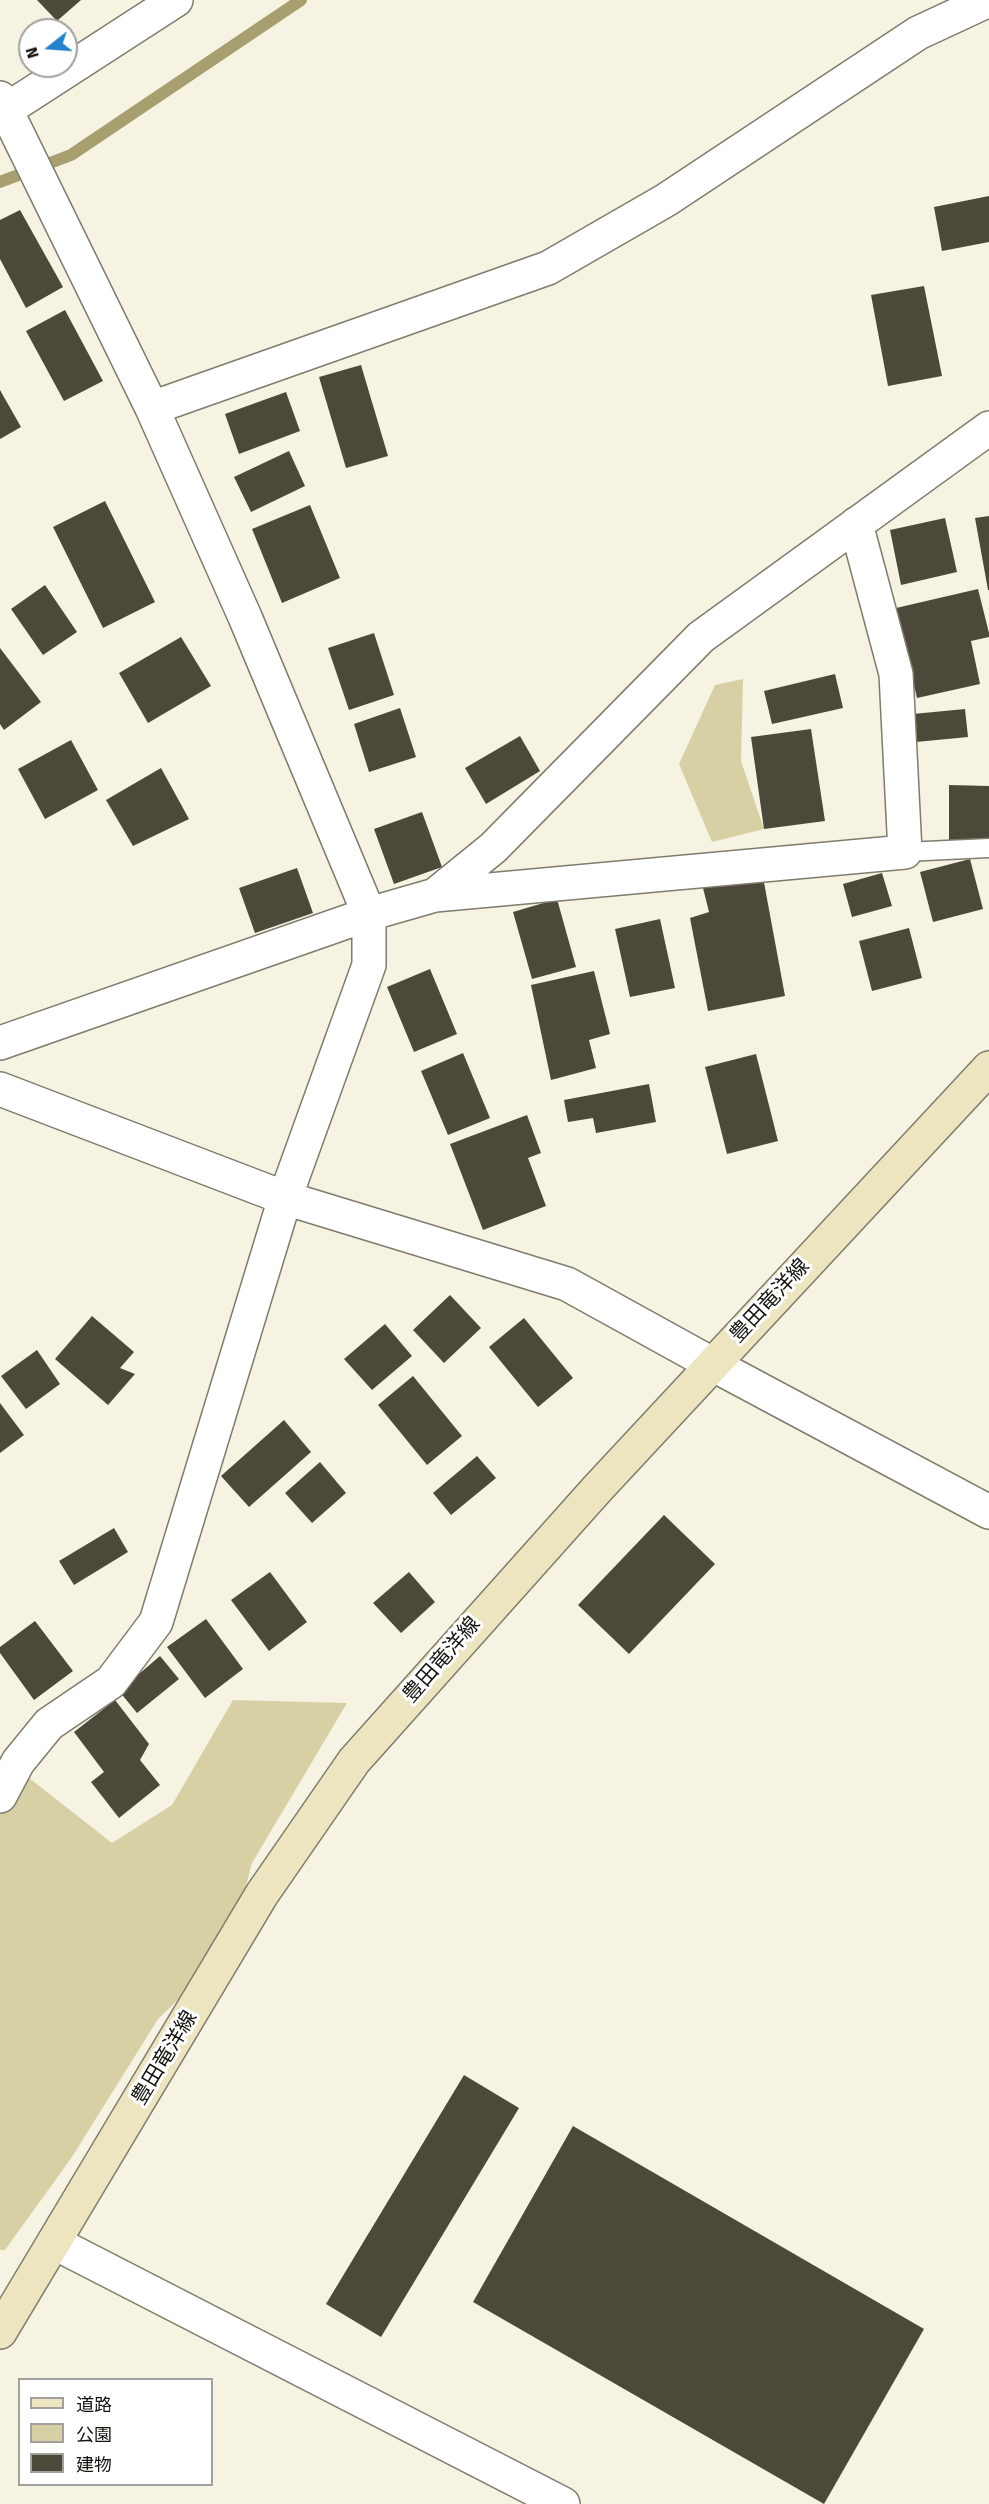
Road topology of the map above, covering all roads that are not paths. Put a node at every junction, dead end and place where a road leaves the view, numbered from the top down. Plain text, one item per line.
1 (176, 0) edge
2 (989, 0) edge
3 (3, 104) edge
4 (152, 408) junction
5 (989, 428) edge
6 (856, 524) junction
7 (989, 848) edge
8 (904, 852) junction
9 (435, 895) junction
10 (369, 914) junction
11 (0, 1043) edge
12 (989, 1068) edge
13 (0, 1089) edge
14 (285, 1198) junction
15 (712, 1364) junction
16 (989, 1512) edge
17 (0, 1796) edge
18 (55, 2243) junction
19 (2, 2323) edge
20 (552, 2501) edge

1 - 3 street
2 - 4 street
3 - 4 street
4 - 10 street
5 - 6 street
6 - 8 street
6 - 9 street
7 - 8 lane
8 - 9 street
9 - 10 street
10 - 11 street
10 - 14 street
12 - 15 main road, 豊田竜洋線
13 - 14 street
14 - 15 street
14 - 17 street
15 - 16 street
15 - 18 main road, 豊田竜洋線
18 - 19 main road, 豊田竜洋線
18 - 20 street

